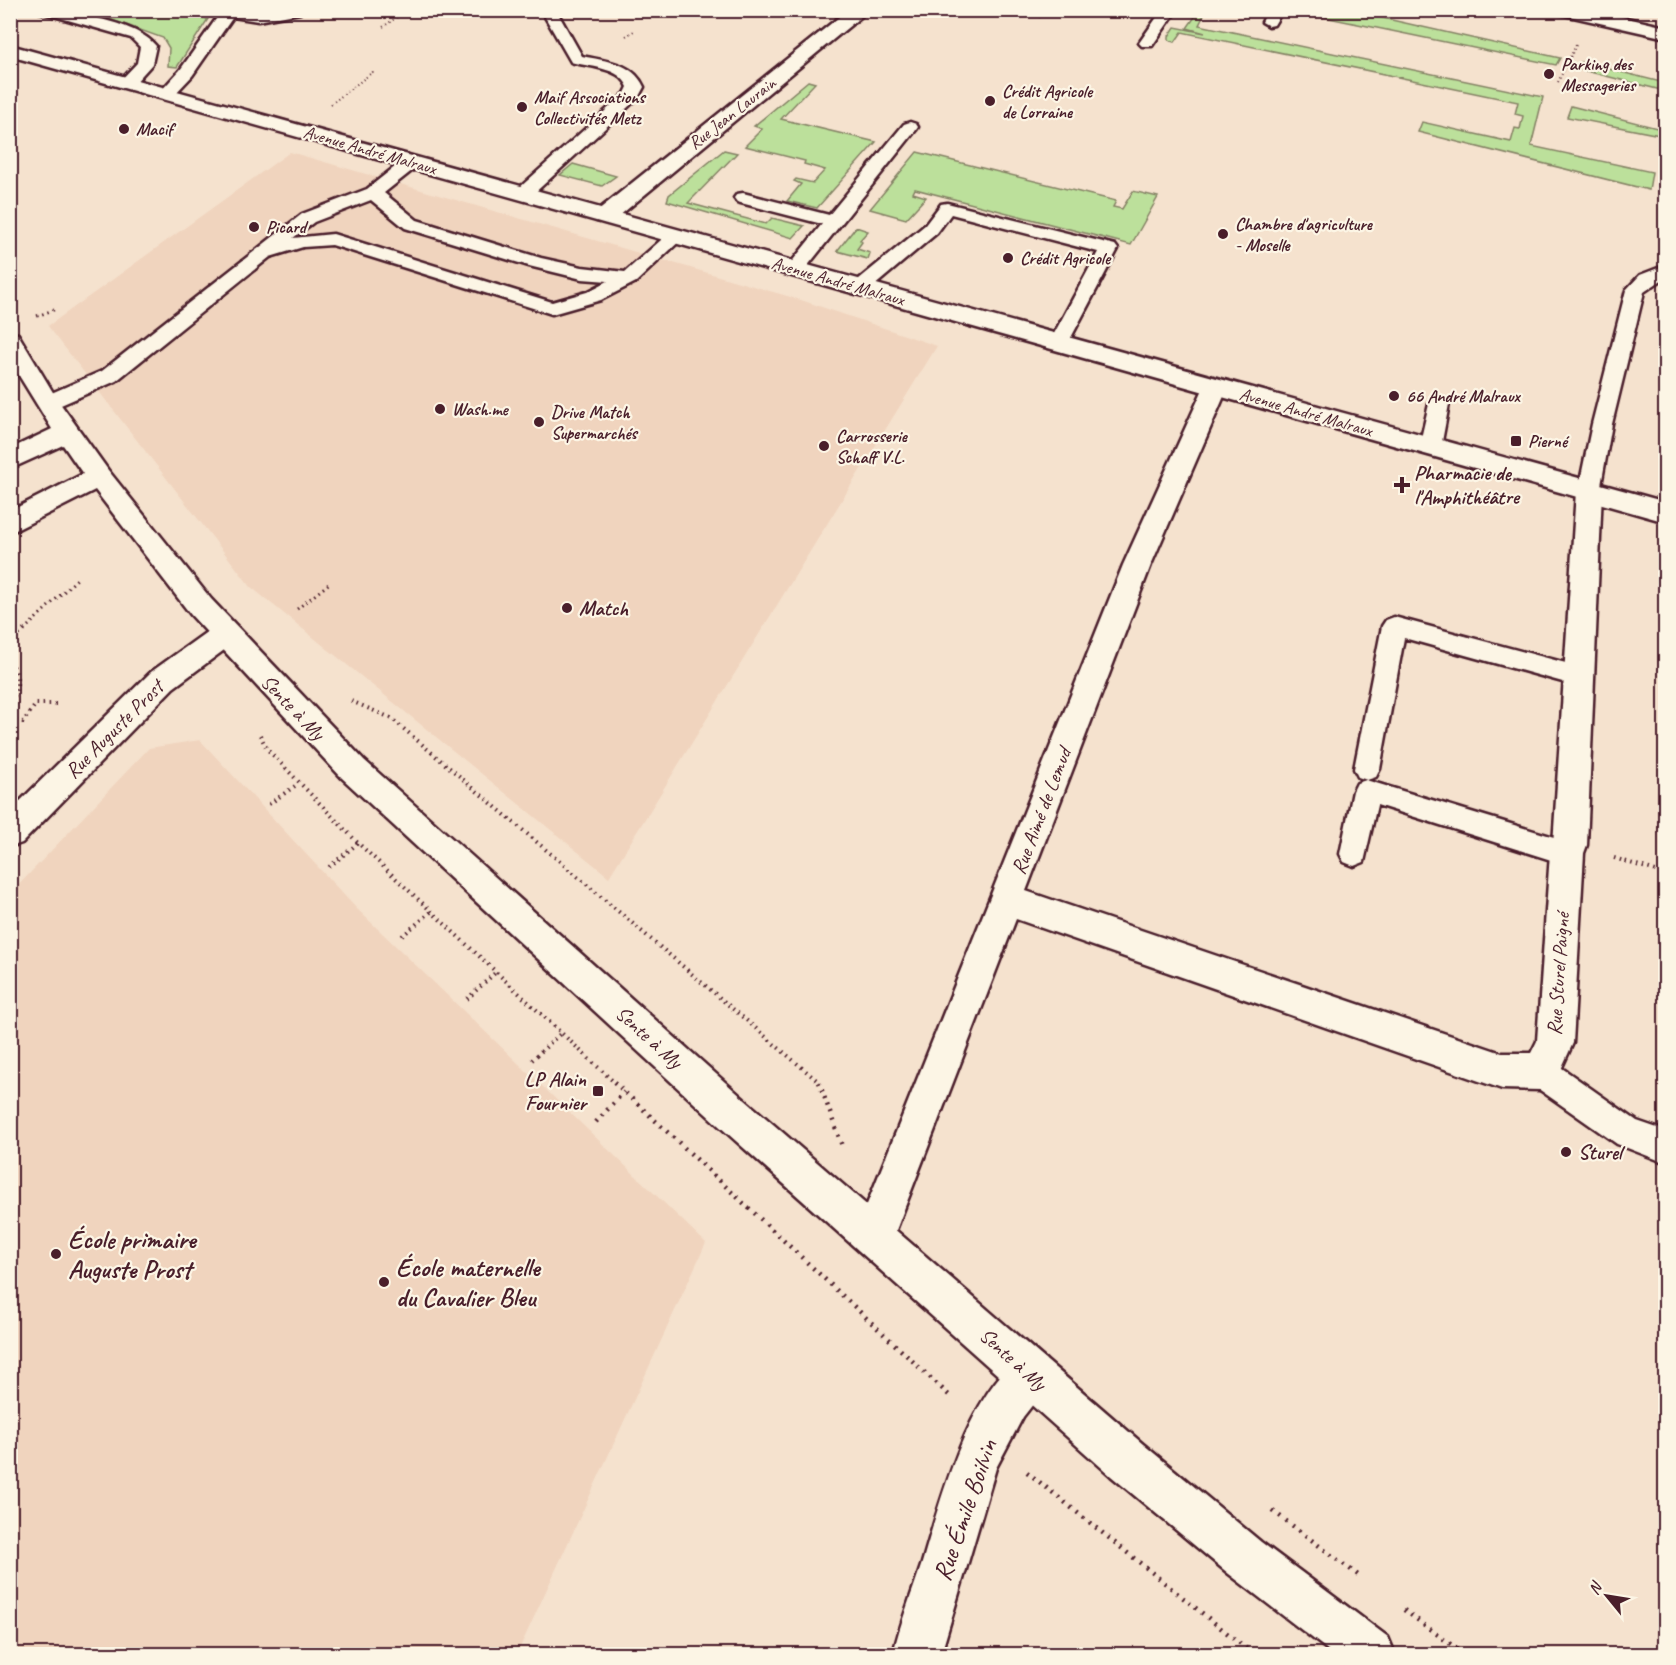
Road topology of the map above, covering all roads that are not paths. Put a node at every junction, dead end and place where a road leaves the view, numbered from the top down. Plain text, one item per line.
1 (295, 10) edge
2 (548, 10) edge
3 (860, 10) edge
4 (1170, 10) edge
5 (1566, 10) edge
6 (228, 11) edge
7 (38, 13) edge
8 (1607, 15) edge
9 (1665, 33) edge
10 (1147, 43) dead end
11 (10, 50) edge
12 (127, 82) junction
13 (167, 93) junction
14 (910, 127) dead end
15 (412, 162) junction
16 (373, 193) junction
17 (524, 193) junction
18 (743, 198) dead end
19 (605, 216) junction
20 (833, 222) junction
21 (440, 232) junction
22 (676, 236) junction
23 (258, 255) junction
24 (407, 262) junction
25 (795, 269) junction
26 (1665, 270) edge
27 (629, 278) junction
28 (860, 288) junction
29 (10, 339) edge
30 (1059, 343) junction
31 (1216, 387) junction
32 (48, 403) junction
33 (1439, 404) dead end
34 (68, 432) junction
35 (1430, 447) junction
36 (10, 460) edge
37 (99, 477) junction
38 (1589, 491) junction
39 (1665, 512) edge
40 (10, 523) edge
41 (225, 634) junction
42 (1577, 676) junction
43 (1367, 769) dead end
44 (10, 833) edge
45 (1568, 849) junction
46 (1354, 854) dead end
47 (1006, 900) junction
48 (1541, 1072) junction
49 (1665, 1147) edge
50 (874, 1237) junction
51 (1030, 1374) junction
52 (917, 1654) edge
53 (1371, 1654) edge

1 - 6 lane
2 - 17 lane
3 - 19 street, Rue Jean Laurain
4 - 10 lane
5 - 8 street
6 - 13 lane
7 - 12 lane
8 - 9 street
11 - 12 street, Avenue André Malraux
12 - 13 street, Avenue André Malraux
13 - 15 street, Avenue André Malraux
14 - 20 lane
15 - 16 lane
15 - 17 street, Avenue André Malraux
16 - 21 lane
16 - 23 lane
17 - 19 street, Avenue André Malraux
18 - 20 lane
19 - 22 street, Avenue André Malraux
20 - 25 lane
21 - 24 lane
21 - 27 lane
22 - 25 street, Avenue André Malraux
22 - 27 lane
23 - 24 lane
23 - 32 lane
24 - 27 lane
25 - 28 street, Avenue André Malraux
26 - 38 lane
28 - 30 street, Avenue André Malraux
28 - 30 lane
29 - 32 street, Sente à My
30 - 31 street, Avenue André Malraux
31 - 35 street, Avenue André Malraux
31 - 47 street, Rue Aimé de Lemud
32 - 34 street, Sente à My
33 - 35 lane
34 - 36 street
34 - 37 street, Sente à My
35 - 38 street, Avenue André Malraux
37 - 40 street
37 - 41 street, Sente à My
38 - 39 street, Avenue André Malraux
38 - 42 street, Rue Sturel Paigné
41 - 44 street, Rue Auguste Prost
41 - 50 street, Sente à My
42 - 43 lane
42 - 45 street, Rue Sturel Paigné
45 - 46 lane
45 - 48 street, Rue Sturel Paigné
47 - 48 street
47 - 50 street, Rue Aimé de Lemud
48 - 49 lane
50 - 51 street, Sente à My
51 - 52 street, Rue Émile Boilvin
51 - 53 street, Sente à My

